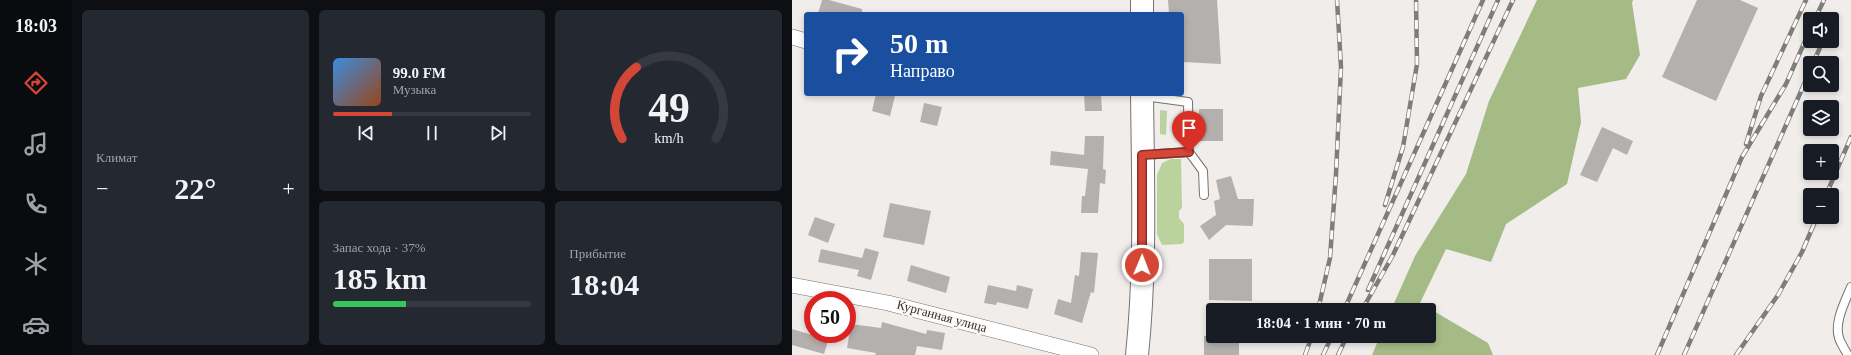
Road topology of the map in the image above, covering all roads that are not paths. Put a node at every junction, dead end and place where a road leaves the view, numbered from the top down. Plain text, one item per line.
1 (1142, 0) edge
2 (1142, 12) edge
3 (792, 37) edge
4 (804, 40) edge
5 (1142, 96) edge
6 (1149, 96) edge
7 (1189, 152) junction
8 (1142, 155) junction
9 (1204, 195) dead end
10 (792, 285) edge
11 (1851, 287) edge
12 (1091, 355) edge
13 (1137, 355) edge
14 (1848, 355) edge

1 - 2 main road
3 - 4 street
5 - 8 main road
6 - 7 lane
7 - 8 lane
7 - 9 lane
8 - 13 main road
10 - 12 street, Курганная улица
11 - 14 lane

